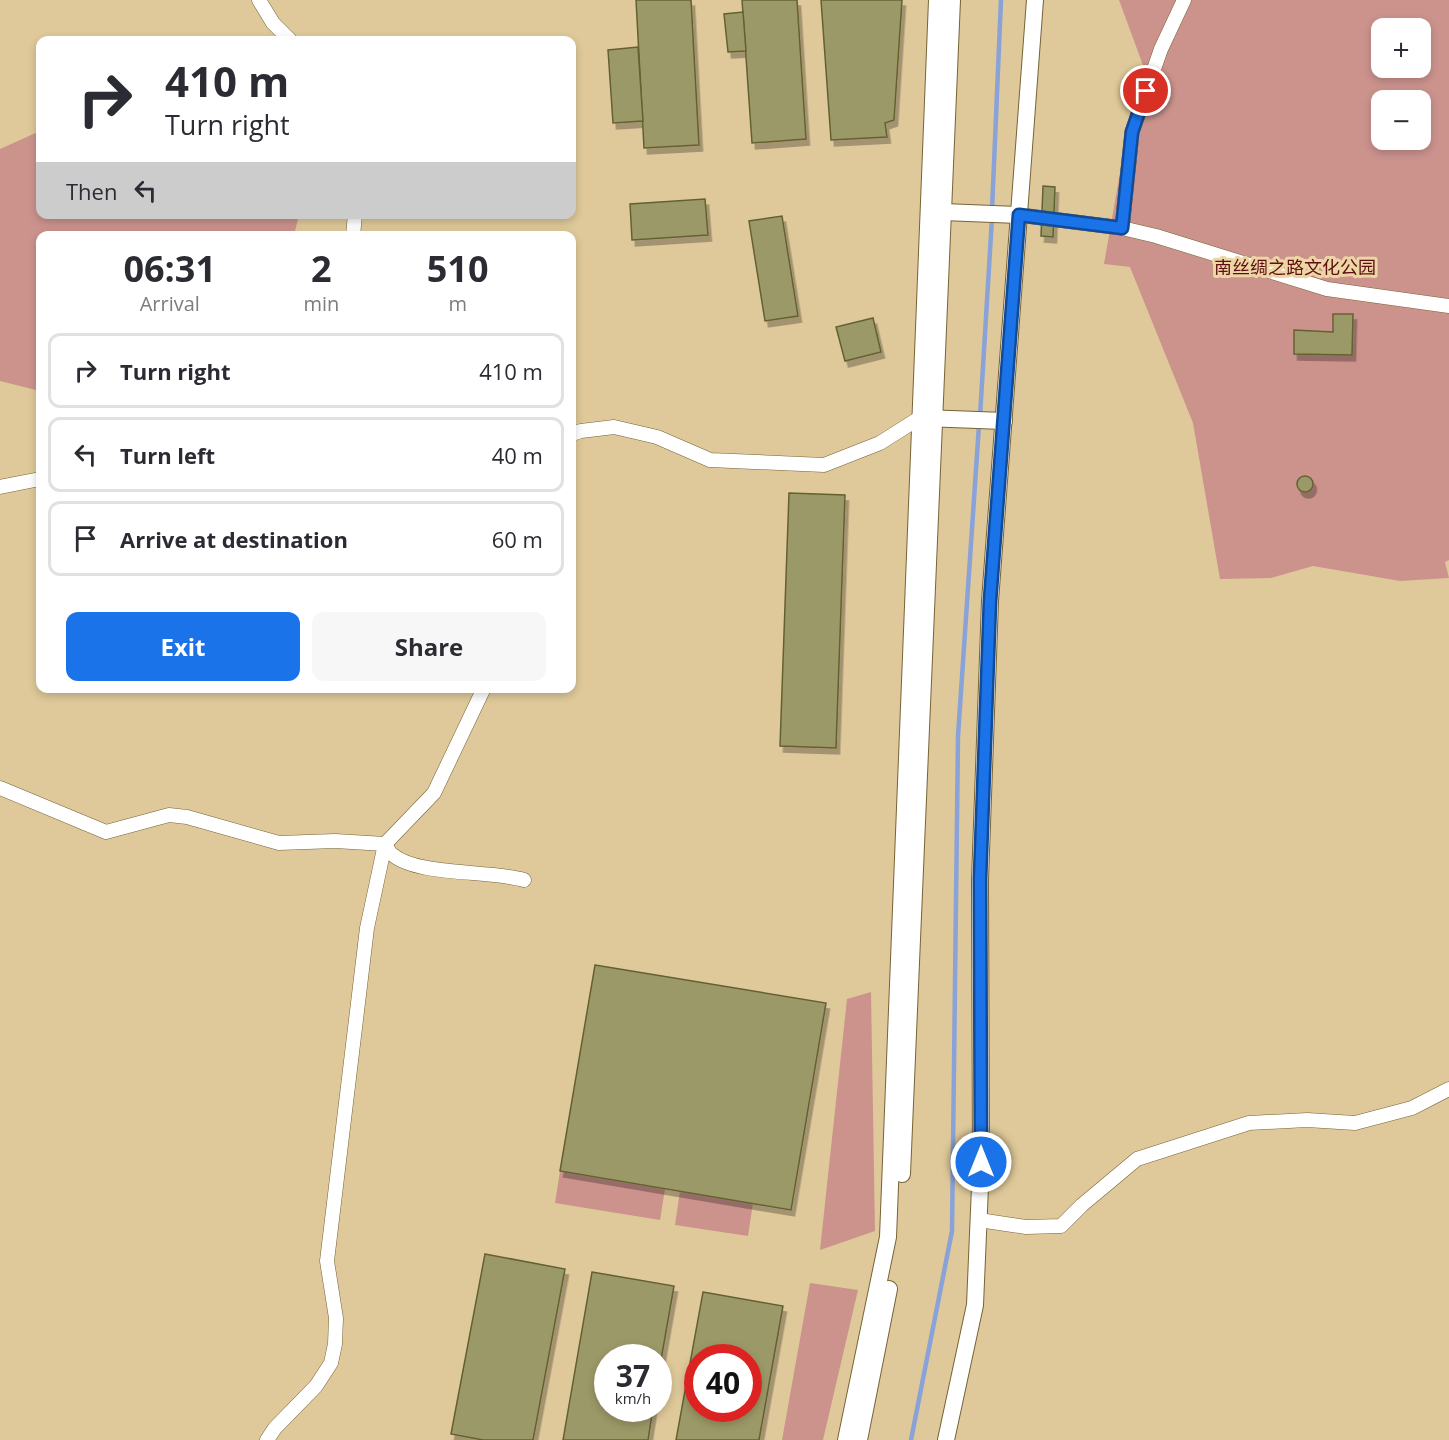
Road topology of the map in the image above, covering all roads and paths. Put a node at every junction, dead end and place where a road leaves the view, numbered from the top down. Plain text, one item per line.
1 (259, 0) edge
2 (937, 0) edge
3 (952, 0) edge
4 (1035, 0) edge
5 (1184, 0) edge
6 (286, 36) edge
7 (943, 212) junction
8 (1019, 215) junction
9 (1122, 228) junction
10 (1449, 306) edge
11 (928, 418) junction
12 (1004, 421) junction
13 (576, 433) edge
14 (36, 479) edge
15 (0, 487) edge
16 (482, 693) edge
17 (0, 788) edge
18 (385, 844) junction
19 (524, 880) dead end
20 (1449, 1089) edge
21 (979, 1221) junction
22 (267, 1440) edge
23 (846, 1440) edge
24 (859, 1440) edge
25 (946, 1440) edge

1 - 6 street
2 - 11 street
3 - 7 street
4 - 8 street
5 - 9 street
7 - 8 street
7 - 11 street
8 - 9 street
8 - 12 street
9 - 10 street
11 - 12 street
11 - 13 street
11 - 23 street
11 - 24 street
12 - 21 street
14 - 15 street
16 - 18 street
17 - 18 street
18 - 19 street
18 - 22 street
20 - 21 street
21 - 25 street

